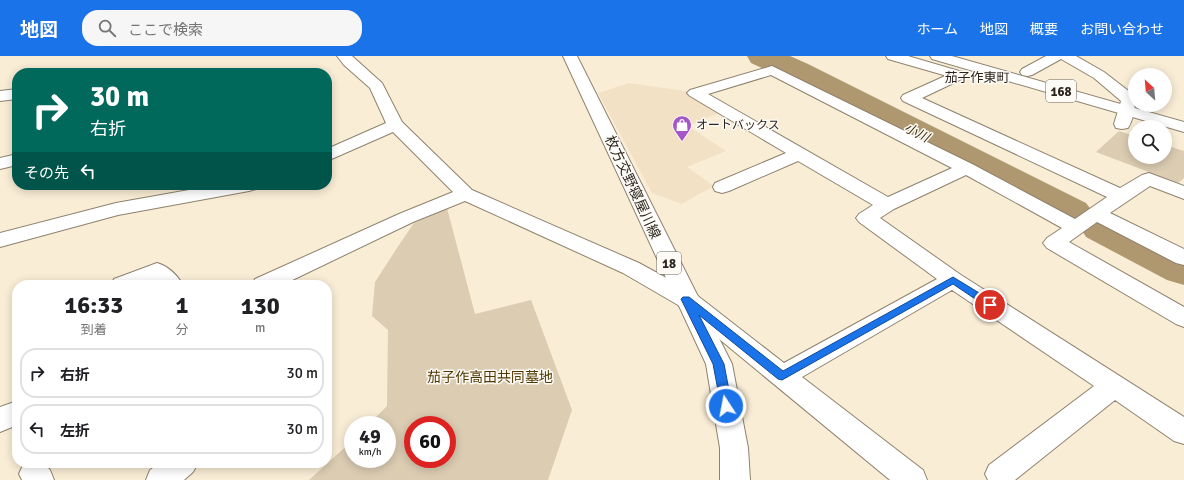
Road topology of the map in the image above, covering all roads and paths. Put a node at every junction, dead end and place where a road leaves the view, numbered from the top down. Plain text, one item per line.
1 (344, 56) edge
2 (570, 56) edge
3 (893, 56) edge
4 (937, 56) edge
5 (1056, 56) edge
6 (1066, 56) edge
7 (1085, 60) edge
8 (1027, 72) dead end
9 (959, 76) junction
10 (12, 95) edge
11 (0, 96) edge
12 (1128, 120) edge
13 (1128, 121) edge
14 (395, 125) junction
15 (1172, 126) edge
16 (1184, 127) edge
17 (1172, 139) edge
18 (1184, 142) edge
19 (332, 154) edge
20 (799, 154) junction
21 (12, 160) edge
22 (0, 164) edge
23 (966, 168) junction
24 (722, 187) dead end
25 (221, 190) edge
26 (1184, 193) edge
27 (465, 194) junction
28 (1121, 196) junction
29 (887, 205) junction
30 (1096, 214) junction
31 (1077, 228) junction
32 (0, 240) edge
33 (1184, 258) edge
34 (134, 280) edge
35 (167, 280) edge
36 (275, 280) edge
37 (953, 280) junction
38 (686, 299) junction
39 (1184, 318) edge
40 (782, 376) junction
41 (1114, 386) junction
42 (12, 414) edge
43 (0, 420) edge
44 (1184, 432) edge
45 (176, 468) edge
46 (1000, 474) dead end
47 (160, 480) edge
48 (735, 480) edge
49 (912, 480) edge

1 - 14 main road
2 - 38 main road, 枚方交野寝屋川線 / 18
3 - 9 main road, 168
4 - 13 main road, 168
5 - 8 main road
6 - 7 main road
7 - 12 main road
9 - 13 main road, 168
9 - 28 main road
10 - 11 main road
14 - 19 main road
14 - 27 main road
15 - 16 main road, 168
17 - 18 main road
20 - 23 main road
20 - 24 main road
20 - 29 main road
21 - 22 main road
23 - 29 main road
23 - 31 main road
25 - 32 main road
26 - 28 main road
27 - 36 main road
27 - 38 main road
28 - 30 main road
29 - 37 main road
30 - 31 main road
30 - 33 main road
31 - 39 main road
34 - 35 main road
37 - 40 main road
37 - 41 main road
38 - 40 main road
38 - 48 main road, 枚方交野寝屋川線 / 18
40 - 49 main road
41 - 44 main road
41 - 46 main road
42 - 43 main road
45 - 47 main road

